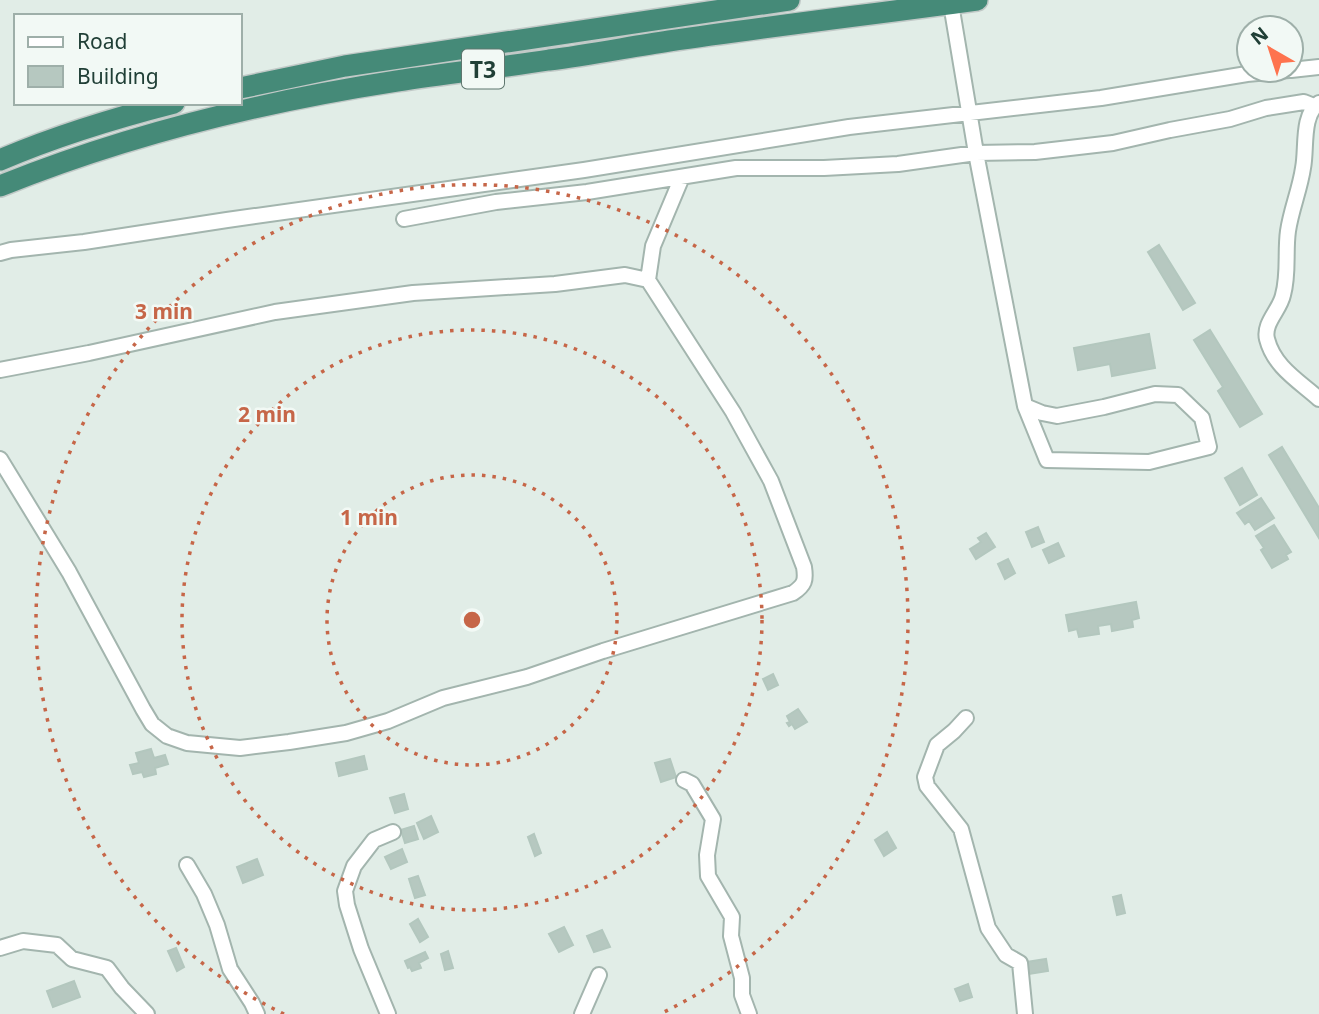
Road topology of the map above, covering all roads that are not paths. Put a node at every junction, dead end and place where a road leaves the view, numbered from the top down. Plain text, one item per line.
1 (789, 0) edge
2 (978, 0) edge
3 (951, 4) junction
4 (1235, 76) edge
5 (242, 88) edge
6 (1317, 104) edge
7 (167, 105) edge
8 (971, 114) junction
9 (976, 153) junction
10 (0, 160) edge
11 (682, 177) junction
12 (0, 186) edge
13 (404, 219) dead end
14 (0, 253) edge
15 (648, 280) junction
16 (0, 370) edge
17 (1319, 398) edge
18 (1025, 406) junction
19 (0, 459) edge
20 (966, 718) dead end
21 (684, 780) dead end
22 (393, 832) dead end
23 (187, 865) dead end
24 (0, 948) edge
25 (599, 975) dead end
26 (147, 1014) edge
27 (257, 1014) edge
28 (388, 1014) edge
29 (582, 1014) edge
30 (749, 1014) edge
31 (1024, 1014) edge

1 - 5 highway, T3
2 - 3 highway, T3
3 - 8 street
3 - 12 highway, T3
4 - 8 street
6 - 9 street
6 - 17 street
7 - 10 highway
8 - 9 street
8 - 14 street
9 - 11 street
9 - 18 street
11 - 13 street
11 - 15 street
15 - 16 street
15 - 19 street
18 - 18 street
20 - 31 street
21 - 30 street
22 - 28 street
23 - 27 street
24 - 26 street
25 - 29 street

